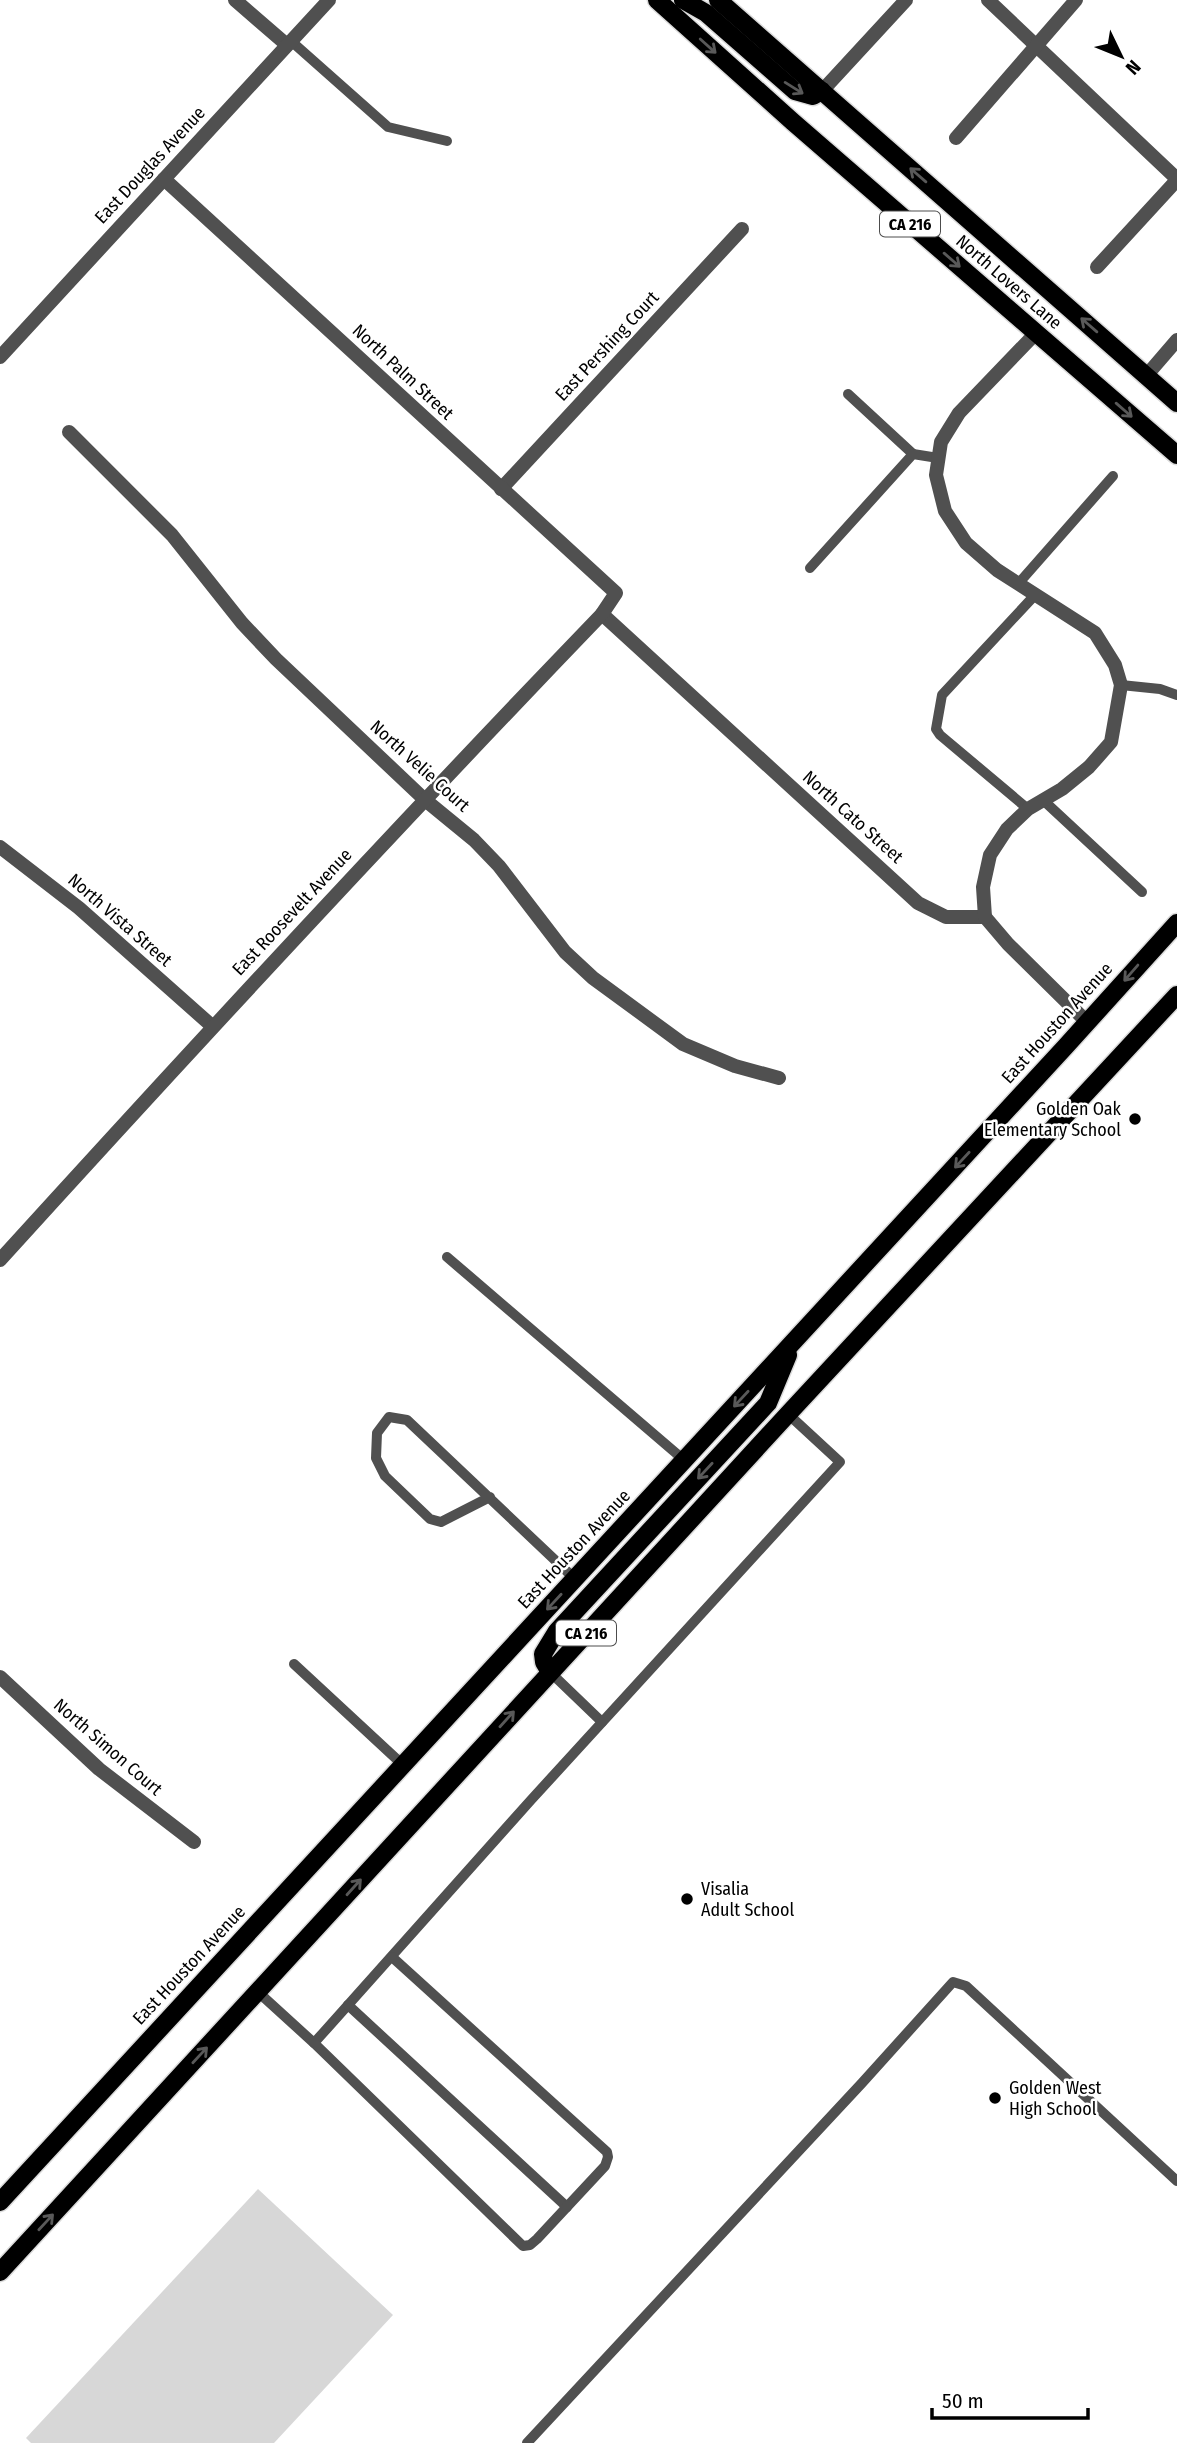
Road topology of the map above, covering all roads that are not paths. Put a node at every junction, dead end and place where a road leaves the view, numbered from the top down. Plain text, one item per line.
1 (235, 0) edge
2 (329, 0) edge
3 (657, 0) edge
4 (683, 0) edge
5 (718, 0) edge
6 (906, 0) edge
7 (988, 0) edge
8 (1076, 0) edge
9 (289, 43) junction
10 (1037, 45) junction
11 (822, 92) junction
12 (957, 138) dead end
13 (447, 141) dead end
14 (164, 179) junction
15 (1177, 179) edge
16 (743, 229) dead end
17 (1097, 267) dead end
18 (1036, 333) junction
19 (1177, 341) edge
20 (0, 357) edge
21 (1146, 376) junction
22 (848, 394) dead end
23 (1177, 403) edge
24 (69, 432) dead end
25 (913, 454) junction
26 (1177, 455) edge
27 (938, 458) junction
28 (1113, 475) dead end
29 (500, 489) junction
30 (810, 568) dead end
31 (1018, 584) junction
32 (616, 593) joint
33 (1035, 596) junction
34 (602, 614) junction
35 (1121, 685) junction
36 (1177, 695) edge
37 (424, 799) junction
38 (1043, 800) junction
39 (1028, 809) junction
40 (0, 847) edge
41 (1142, 892) dead end
42 (985, 917) junction
43 (1177, 922) edge
44 (1177, 995) edge
45 (1087, 1022) junction
46 (212, 1026) junction
47 (779, 1079) dead end
48 (447, 1257) dead end
49 (0, 1260) edge
50 (793, 1343) junction
51 (788, 1414) junction
52 (684, 1460) junction
53 (490, 1497) junction
54 (575, 1579) junction
55 (294, 1664) dead end
56 (550, 1672) junction
57 (0, 1677) edge
58 (602, 1722) junction
59 (403, 1765) junction
60 (194, 1842) dead end
61 (392, 1957) junction
62 (258, 1992) junction
63 (348, 2005) junction
64 (314, 2043) junction
65 (1177, 2180) edge
66 (0, 2202) edge
67 (567, 2207) junction
68 (0, 2272) edge
69 (527, 2443) edge

1 - 9 street
2 - 9 street, East Douglas Avenue
3 -> 18 main road, North Lovers Lane / CA 216
4 -> 11 main road
5 - 11 main road, North Lovers Lane / CA 216
6 - 11 street
7 - 10 street
8 - 10 street
9 - 13 lane
9 - 14 street, East Douglas Avenue
10 - 12 street
10 - 15 street
21 -> 11 main road, North Lovers Lane / CA 216
14 - 20 street, East Douglas Avenue
14 - 29 street, North Palm Street
15 - 17 street
16 - 29 street, East Pershing Court
18 -> 26 main road, North Lovers Lane / CA 216
18 - 27 street
19 - 21 street
21 - 23 main road, North Lovers Lane / CA 216
22 - 25 lane
24 - 37 street, North Velie Court
25 - 27 lane
25 - 30 lane
27 - 31 street
28 - 31 lane
29 - 32 street, North Palm Street
31 - 33 street
32 - 34 street, East Roosevelt Avenue
33 - 35 street
33 - 39 lane
34 - 37 street, East Roosevelt Avenue
34 - 42 street, North Cato Street
35 - 36 lane
35 - 38 street
37 - 46 street, East Roosevelt Avenue
37 - 47 street, North Velie Court
38 - 39 street
38 - 41 lane
39 - 42 street
40 - 46 street, North Vista Street
42 - 45 street
43 -> 45 main road, East Houston Avenue / CA 216
44 - 51 main road, CA 216
45 -> 50 main road, East Houston Avenue / CA 216
46 - 49 street, East Roosevelt Avenue
48 - 52 lane
50 -> 52 main road, East Houston Avenue / CA 216
50 -> 56 main road
51 - 56 main road, CA 216
51 - 58 lane
52 - 54 main road, East Houston Avenue / CA 216
53 - 53 lane
53 - 54 lane
54 -> 59 main road, East Houston Avenue / CA 216
55 - 59 lane
56 - 58 lane
62 -> 56 main road, CA 216
57 - 60 street, North Simon Court
58 - 61 lane
59 - 66 main road, East Houston Avenue / CA 216
61 - 63 lane
61 - 67 lane
62 - 64 lane
68 -> 62 main road, CA 216
63 - 64 lane
63 - 67 lane
64 - 67 lane
65 - 69 lane

